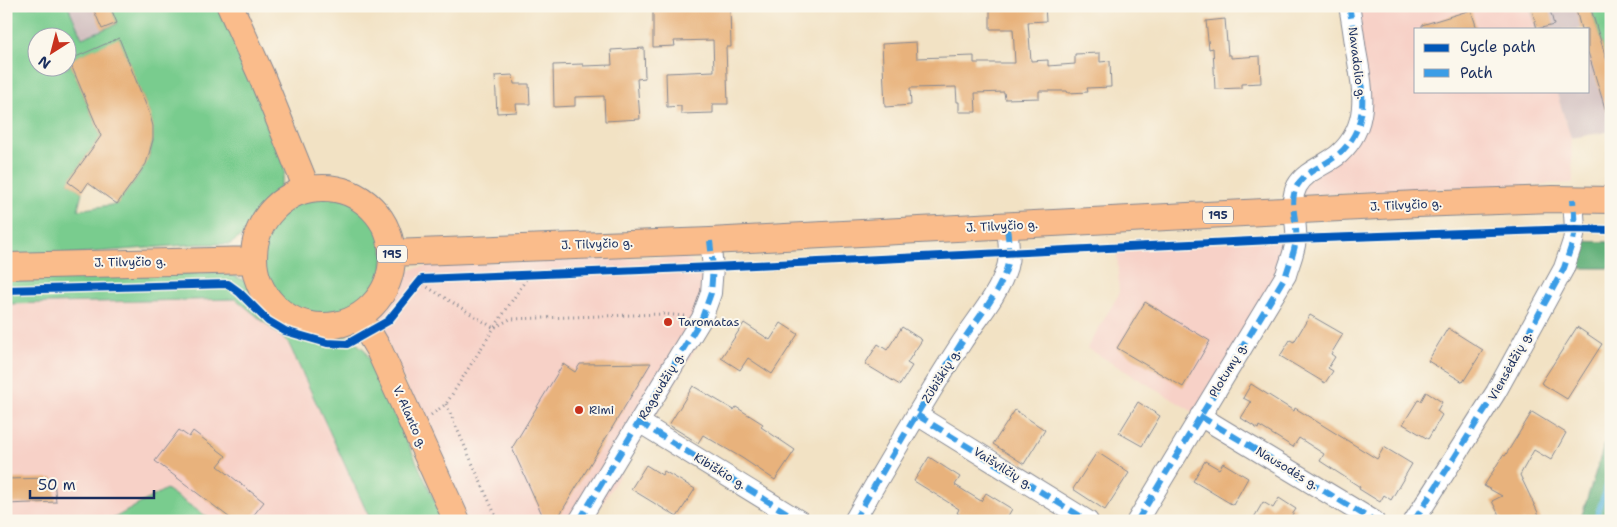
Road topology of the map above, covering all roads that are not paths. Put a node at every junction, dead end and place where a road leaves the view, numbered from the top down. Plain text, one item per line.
1 (230, 6) edge
2 (1349, 6) edge
3 (307, 189) junction
4 (1573, 199) junction
5 (1611, 200) edge
6 (1294, 210) junction
7 (1007, 226) junction
8 (710, 241) junction
9 (392, 253) junction
10 (254, 260) junction
11 (6, 266) edge
12 (359, 316) junction
13 (917, 415) junction
14 (1200, 416) junction
15 (639, 422) junction
16 (457, 521) edge
17 (579, 521) edge
18 (800, 521) edge
19 (854, 521) edge
20 (1088, 521) edge
21 (1137, 521) edge
22 (1374, 521) edge
23 (1414, 521) edge

1 - 3 main road
2 - 6 street, Navadolio g.
3 - 9 main road, 195
3 - 10 main road, 195
4 - 5 main road, J. Tilvyčio g. / 195
4 - 6 main road, J. Tilvyčio g. / 195
4 - 23 street, Viensėdžių g.
6 - 7 main road, J. Tilvyčio g. / 195
6 - 14 street, Plotumų g.
7 - 8 main road, J. Tilvyčio g. / 195
7 - 13 street, Zūbiškių g.
8 - 9 main road, J. Tilvyčio g. / 195
8 - 15 street, Ragaudžių g.
9 - 12 main road, 195
10 - 11 main road, J. Tilvyčio g.
10 - 12 main road, 195
12 - 16 main road, V. Alanto g.
13 - 19 street, Zūbiškių g.
13 - 20 street, Vaišvilčių g.
14 - 21 street, Plotumų g.
14 - 22 street, Nausodės g.
15 - 17 street, Ragaudžių g.
15 - 18 street, Kibiškio g.

